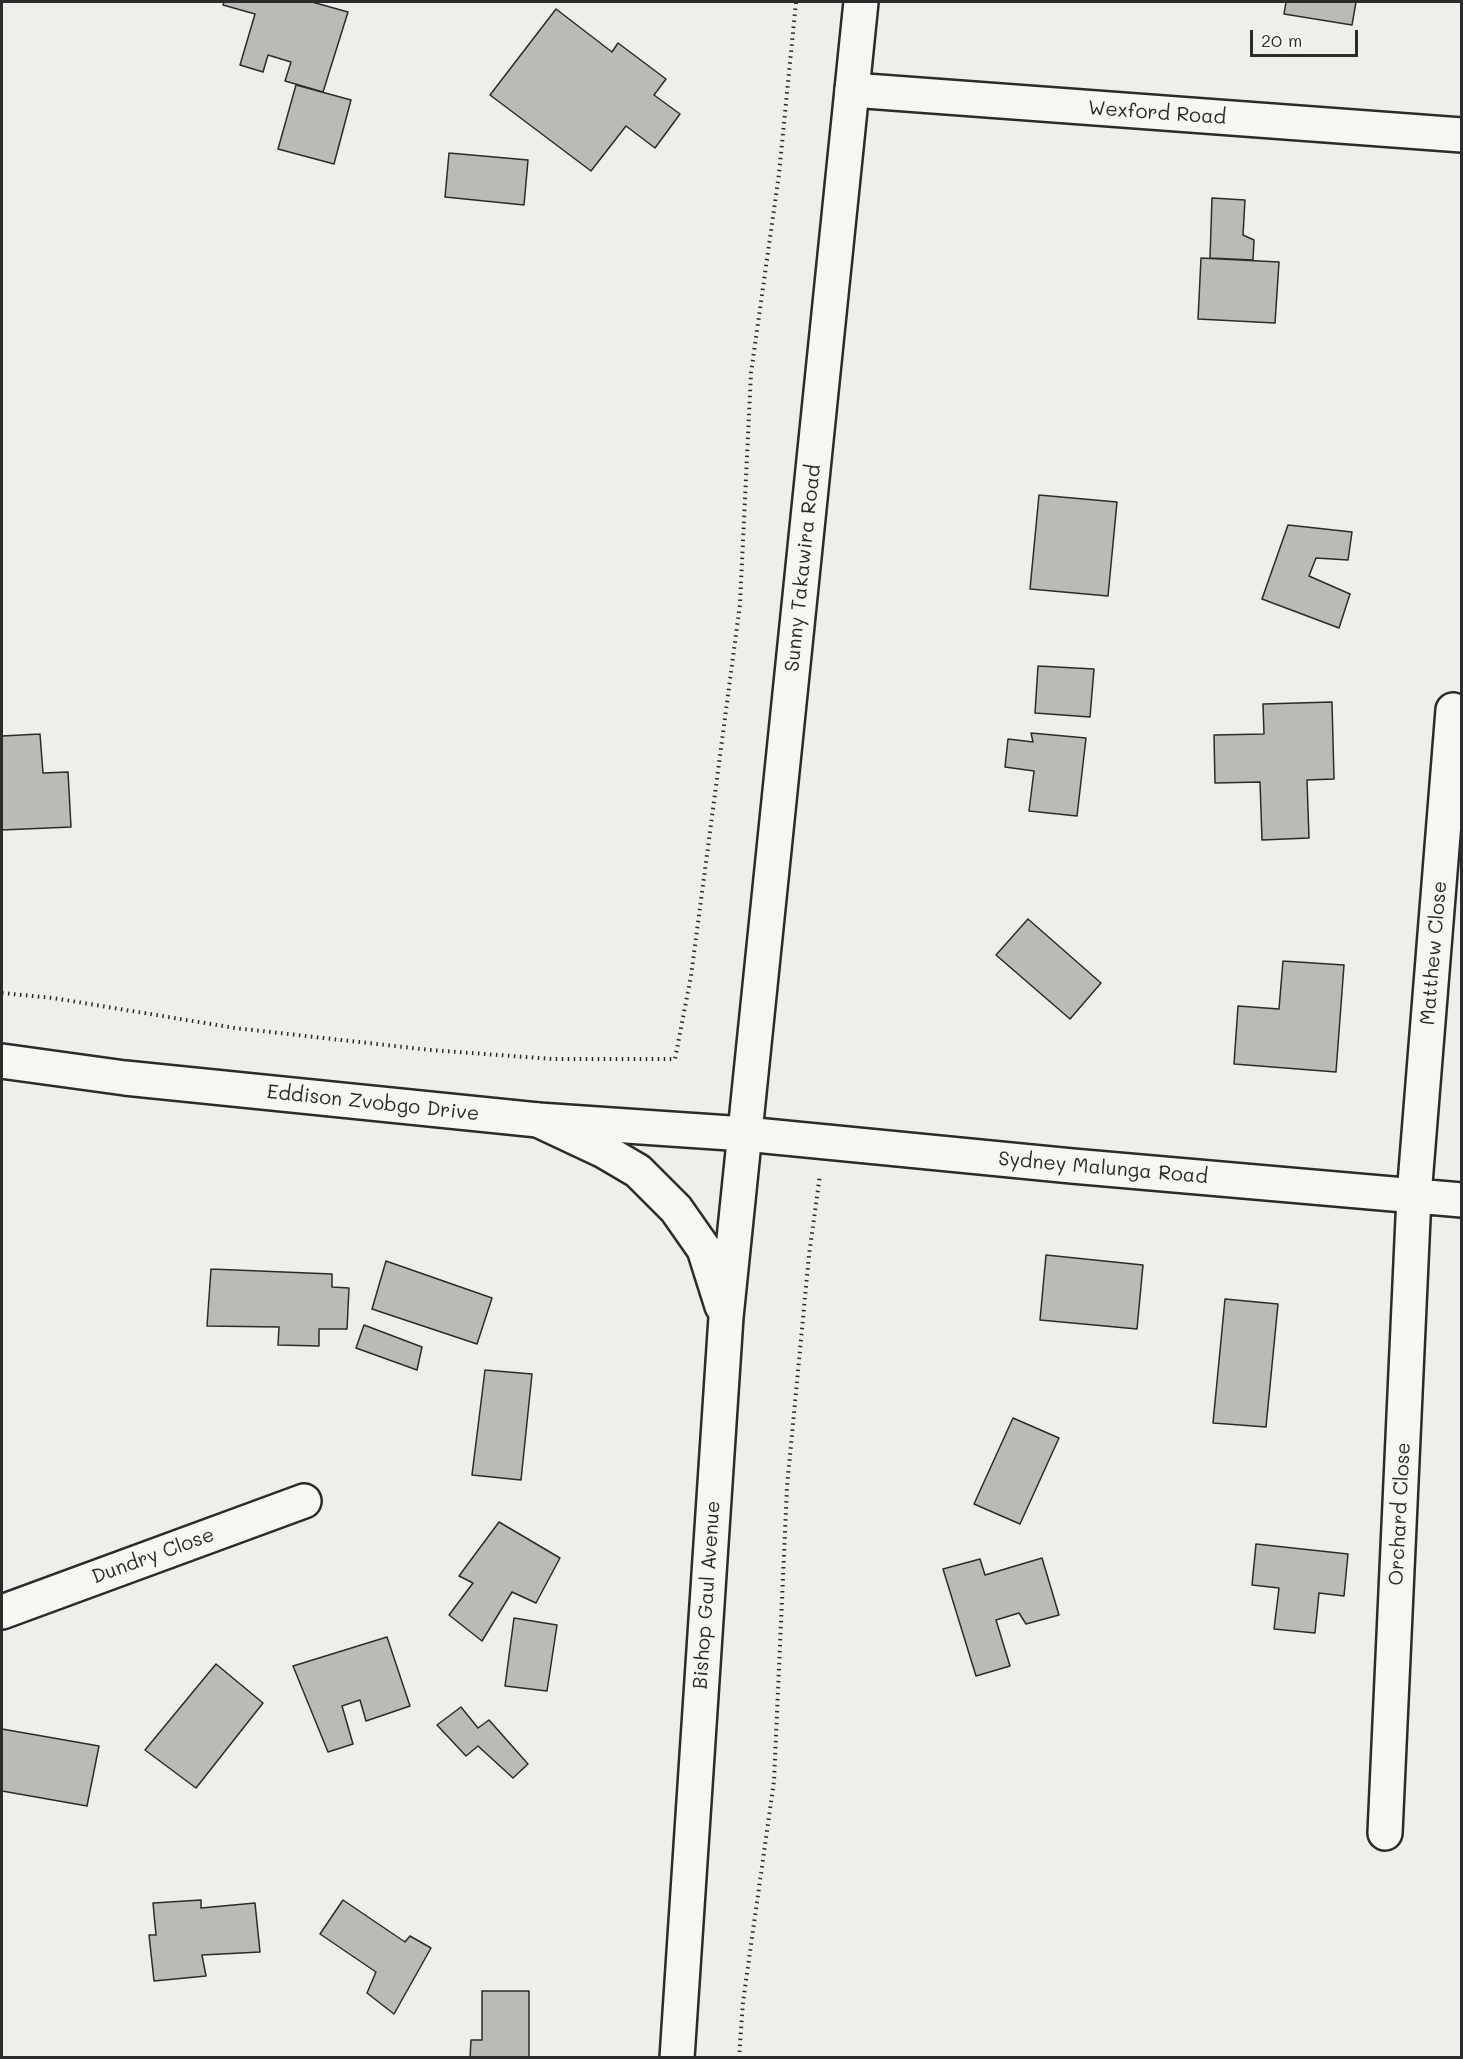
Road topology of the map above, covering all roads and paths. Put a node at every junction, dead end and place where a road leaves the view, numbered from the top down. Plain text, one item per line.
1 (796, 2) edge
2 (861, 2) edge
3 (852, 90) junction
4 (1461, 135) edge
5 (1453, 710) dead end
6 (2, 993) edge
7 (2, 1061) edge
8 (538, 1120) junction
9 (745, 1134) junction
10 (823, 1141) junction
11 (1414, 1196) junction
12 (1461, 1200) edge
13 (726, 1317) junction
14 (304, 1501) dead end
15 (2, 1612) edge
16 (1385, 1833) dead end
17 (677, 2058) edge
18 (739, 2058) edge

1 - 6 path
2 - 3 street, Sunny Takawira Road
3 - 4 street, Wexford Road
3 - 9 street, Sunny Takawira Road
5 - 11 street, Matthew Close
7 - 8 street, Eddison Zvobgo Drive
8 - 9 street, Eddison Zvobgo Drive
8 - 13 street
9 - 10 street, Sydney Malunga Road
9 - 13 street, Bishop Gaul Avenue
10 - 11 street, Sydney Malunga Road
10 - 18 path
11 - 12 street, Sydney Malunga Road
11 - 16 street, Orchard Close
13 - 17 street, Bishop Gaul Avenue
14 - 15 street, Dundry Close

